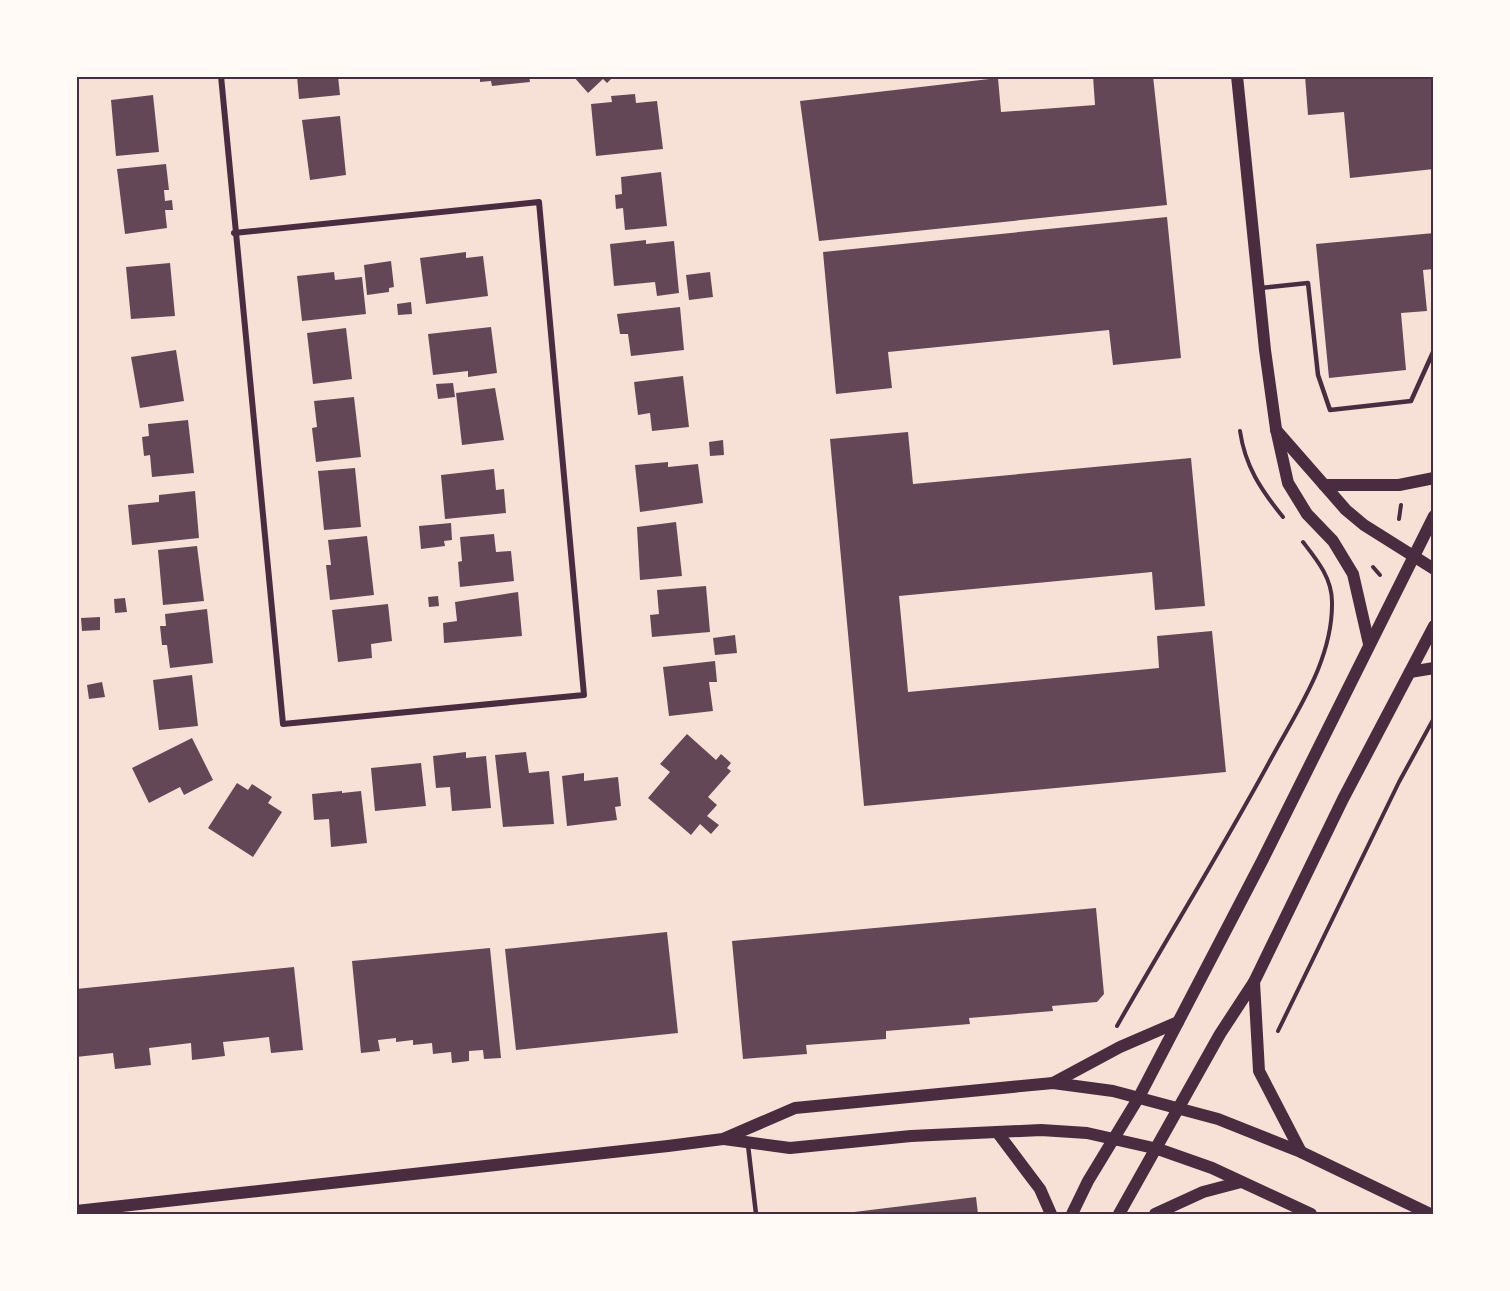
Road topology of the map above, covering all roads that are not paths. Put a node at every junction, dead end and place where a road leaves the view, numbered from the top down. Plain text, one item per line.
1 (221, 76) edge
2 (1237, 76) edge
3 (234, 233) junction
4 (1258, 288) junction
5 (1434, 350) edge
6 (1276, 429) junction
7 (1434, 478) edge
8 (1324, 485) junction
9 (1434, 516) edge
10 (1413, 555) junction
11 (1434, 569) edge
12 (1434, 626) edge
13 (1369, 644) junction
14 (1434, 668) edge
15 (1410, 672) junction
16 (1254, 982) junction
17 (1178, 1022) junction
18 (1053, 1083) junction
19 (1139, 1097) junction
20 (1180, 1108) junction
21 (997, 1132) junction
22 (1114, 1138) junction
23 (723, 1139) junction
24 (748, 1142) junction
25 (1158, 1149) junction
26 (1301, 1152) junction
27 (1241, 1182) junction
28 (76, 1211) edge
29 (756, 1215) edge
30 (1050, 1215) edge
31 (1072, 1215) edge
32 (1119, 1215) edge
33 (1155, 1215) edge
34 (1311, 1215) edge
35 (1430, 1215) edge

1 - 3 street
2 - 4 main road
3 - 3 street
4 - 5 lane
4 - 6 main road
6 - 8 main road
6 - 13 main road
7 - 8 main road
8 - 10 main road
9 - 10 main road
10 - 11 main road
10 - 13 main road
12 - 15 main road
13 - 17 main road
14 - 15 main road
15 - 16 main road
16 - 20 main road
16 - 26 main road
17 - 18 main road
17 - 19 main road
18 - 19 main road
18 - 23 main road
19 - 20 main road
19 - 22 main road
20 - 25 main road
20 - 26 main road
21 - 22 main road
21 - 24 main road
21 - 30 main road
22 - 25 main road
22 - 31 main road
23 - 24 main road
23 - 28 main road
24 - 29 lane
25 - 27 main road
25 - 32 main road
26 - 35 main road
27 - 33 main road
27 - 34 main road

